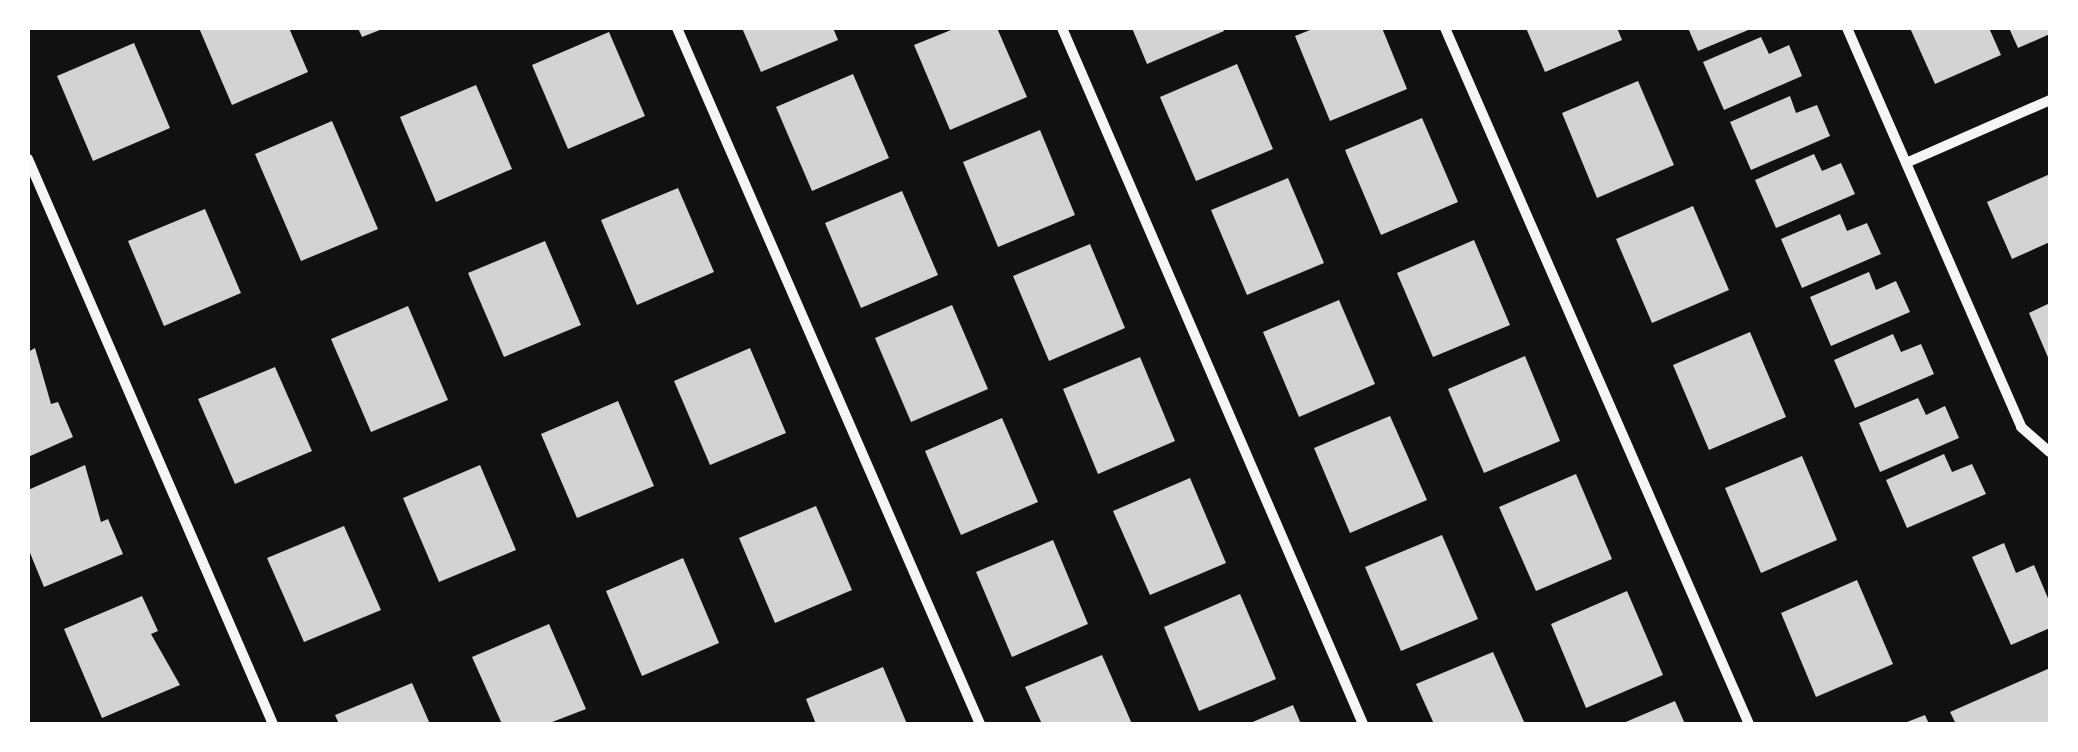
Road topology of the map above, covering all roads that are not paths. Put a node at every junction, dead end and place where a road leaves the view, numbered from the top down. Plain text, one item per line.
1 (677, 28) edge
2 (1062, 28) edge
3 (1445, 28) edge
4 (1847, 28) edge
5 (2050, 100) edge
6 (28, 160) edge
7 (1906, 163) junction
8 (2050, 452) edge
9 (273, 724) edge
10 (980, 724) edge
11 (1363, 724) edge
12 (1749, 724) edge

1 - 10 street
2 - 11 street
3 - 12 street
4 - 7 street
5 - 7 street
6 - 9 street
7 - 8 street

